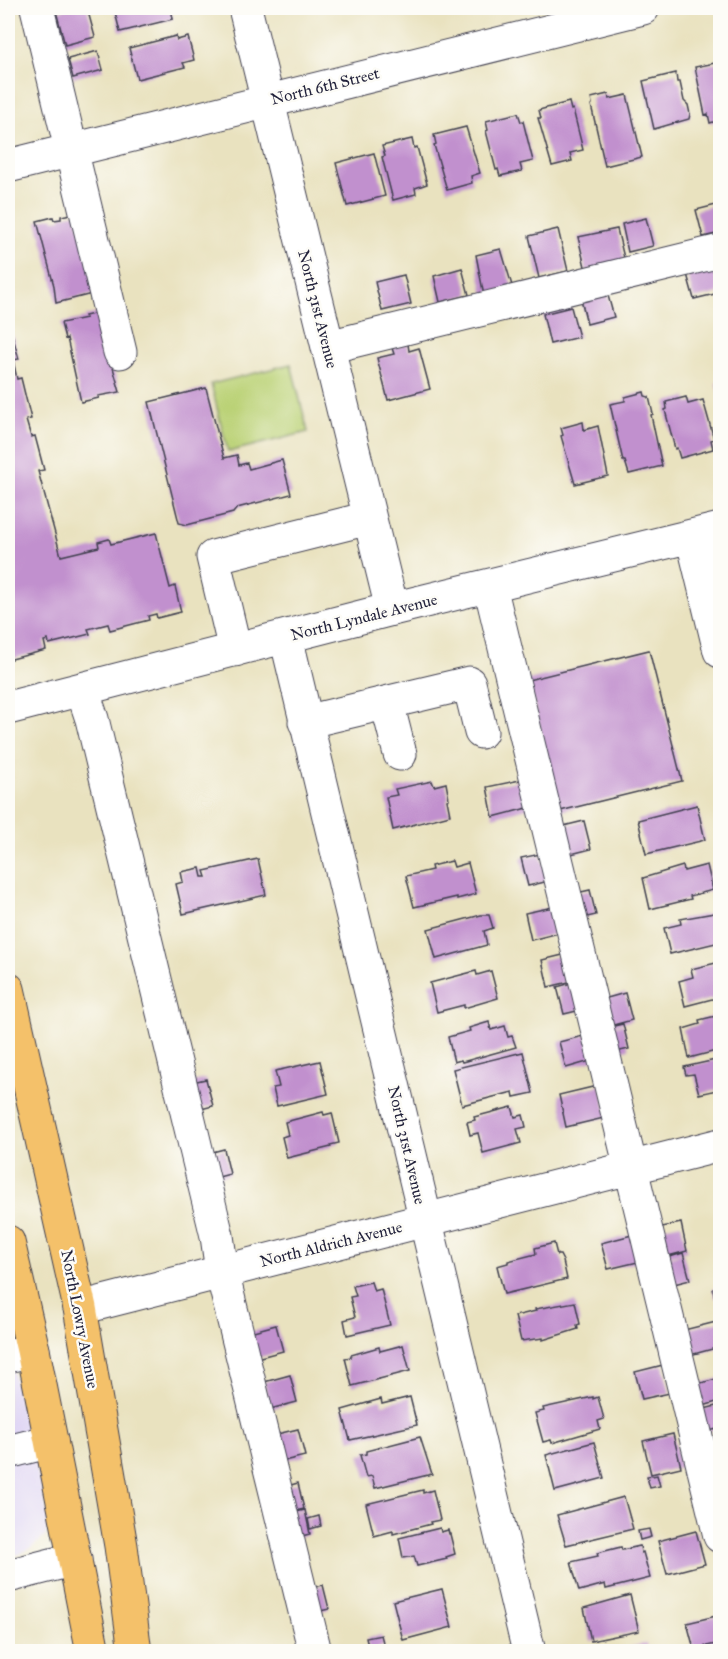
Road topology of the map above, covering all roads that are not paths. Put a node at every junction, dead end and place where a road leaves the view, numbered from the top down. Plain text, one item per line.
1 (37, 8) edge
2 (244, 8) edge
3 (643, 8) edge
4 (267, 101) junction
5 (71, 150) junction
6 (8, 166) edge
7 (720, 251) edge
8 (328, 347) junction
9 (120, 352) dead end
10 (369, 518) junction
11 (706, 532) edge
12 (490, 586) junction
13 (392, 609) junction
14 (286, 637) junction
15 (235, 650) junction
16 (720, 651) edge
17 (82, 689) junction
18 (387, 703) junction
19 (8, 708) edge
20 (305, 722) junction
21 (482, 732) dead end
22 (400, 754) dead end
23 (8, 989) edge
24 (720, 1145) edge
25 (631, 1167) junction
26 (425, 1220) junction
27 (8, 1242) edge
28 (222, 1272) junction
29 (80, 1308) junction
30 (20, 1353) edge
31 (51, 1441) junction
32 (8, 1452) edge
33 (720, 1536) edge
34 (75, 1559) junction
35 (8, 1576) edge
36 (93, 1652) edge
37 (135, 1652) edge
38 (315, 1652) edge
39 (529, 1652) edge

1 - 5 street
2 - 4 street, North 31st Avenue
3 - 4 street, North 6th Street
4 - 5 street, North 6th Street
4 - 8 street, North 31st Avenue
5 - 6 street, North 6th Street
5 - 9 street
7 - 8 street
8 - 10 street, North 31st Avenue
10 - 13 street, North 31st Avenue
10 - 15 street
11 - 12 street, North Lyndale Avenue
11 - 16 street
12 - 13 street, North Lyndale Avenue
12 - 25 street
13 - 14 street, North Lyndale Avenue
14 - 15 street, North Lyndale Avenue
14 - 20 street, North 31st Avenue
15 - 17 street, North Lyndale Avenue
17 - 19 street, North Lyndale Avenue
17 - 28 street
18 - 20 street
18 - 21 street
18 - 22 street
20 - 26 street, North 31st Avenue
23 - 29 main road, North Lowry Avenue
24 - 25 street, North Aldrich Avenue
25 - 26 street, North Aldrich Avenue
25 - 33 street
26 - 28 street, North Aldrich Avenue
26 - 39 street, North 31st Avenue
27 - 30 main road
28 - 29 street, North Aldrich Avenue
28 - 38 street
29 - 37 main road, North Lowry Avenue
30 - 31 main road
31 - 32 street
31 - 34 main road
34 - 35 street
34 - 36 main road

